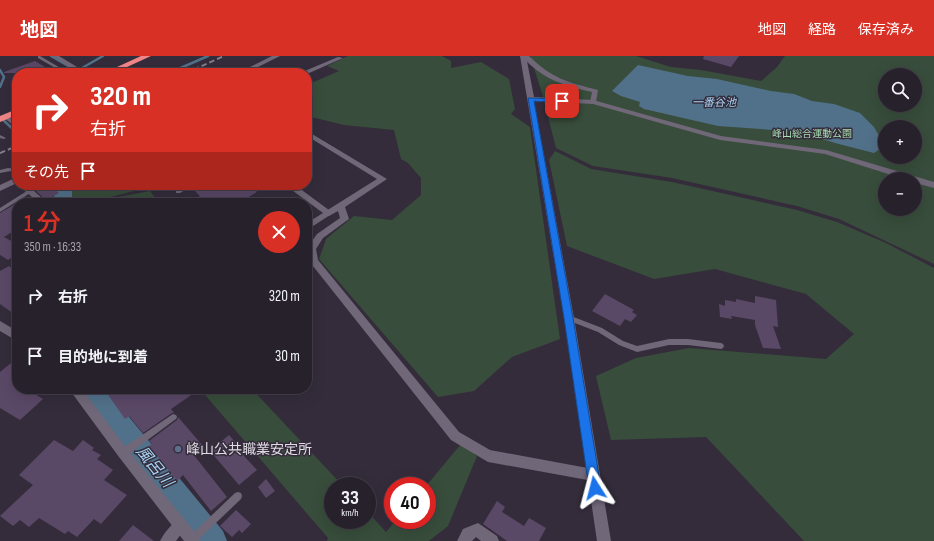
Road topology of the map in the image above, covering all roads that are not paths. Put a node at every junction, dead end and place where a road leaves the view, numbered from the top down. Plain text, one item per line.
1 (55, 56) edge
2 (147, 56) edge
3 (277, 56) edge
4 (524, 56) edge
5 (39, 57) dead end
6 (340, 58) dead end
7 (58, 68) edge
8 (75, 68) edge
9 (119, 68) edge
10 (252, 68) edge
11 (312, 69) edge
12 (531, 99) junction
13 (593, 102) junction
14 (3, 118) edge
15 (12, 124) edge
16 (312, 136) edge
17 (12, 169) edge
18 (0, 172) edge
19 (891, 172) edge
20 (12, 182) edge
21 (922, 182) edge
22 (934, 186) edge
23 (0, 188) edge
24 (182, 190) edge
25 (296, 190) edge
26 (30, 191) joint
27 (178, 192) dead end
28 (19, 198) edge
29 (38, 198) edge
30 (308, 198) edge
31 (312, 201) edge
32 (12, 202) edge
33 (340, 206) junction
34 (0, 210) edge
35 (329, 213) junction
36 (312, 224) edge
37 (312, 248) edge
38 (312, 253) edge
39 (569, 318) junction
40 (0, 325) edge
41 (12, 333) edge
42 (721, 346) dead end
43 (79, 394) edge
44 (173, 417) dead end
45 (123, 453) junction
46 (593, 475) junction
47 (238, 496) dead end
48 (180, 526) junction
49 (193, 540) edge
50 (167, 541) edge
51 (464, 541) edge
52 (492, 541) edge
53 (604, 541) edge

1 - 8 street
2 - 9 highway
3 - 10 street
4 - 12 street
4 - 13 street
5 - 7 lane
6 - 11 street
12 - 13 street
12 - 39 street
13 - 19 street
14 - 15 lane
16 - 33 street
17 - 18 lane
20 - 23 street
21 - 22 street
24 - 27 lane
25 - 30 street
26 - 28 lane
26 - 29 street
31 - 35 street
32 - 34 lane
33 - 35 street
33 - 37 street
35 - 36 street
38 - 46 street
39 - 42 lane
39 - 46 street
40 - 41 street
43 - 45 street
44 - 45 lane
45 - 48 street
46 - 53 street
47 - 49 lane
48 - 49 street
48 - 50 street
51 - 52 street

